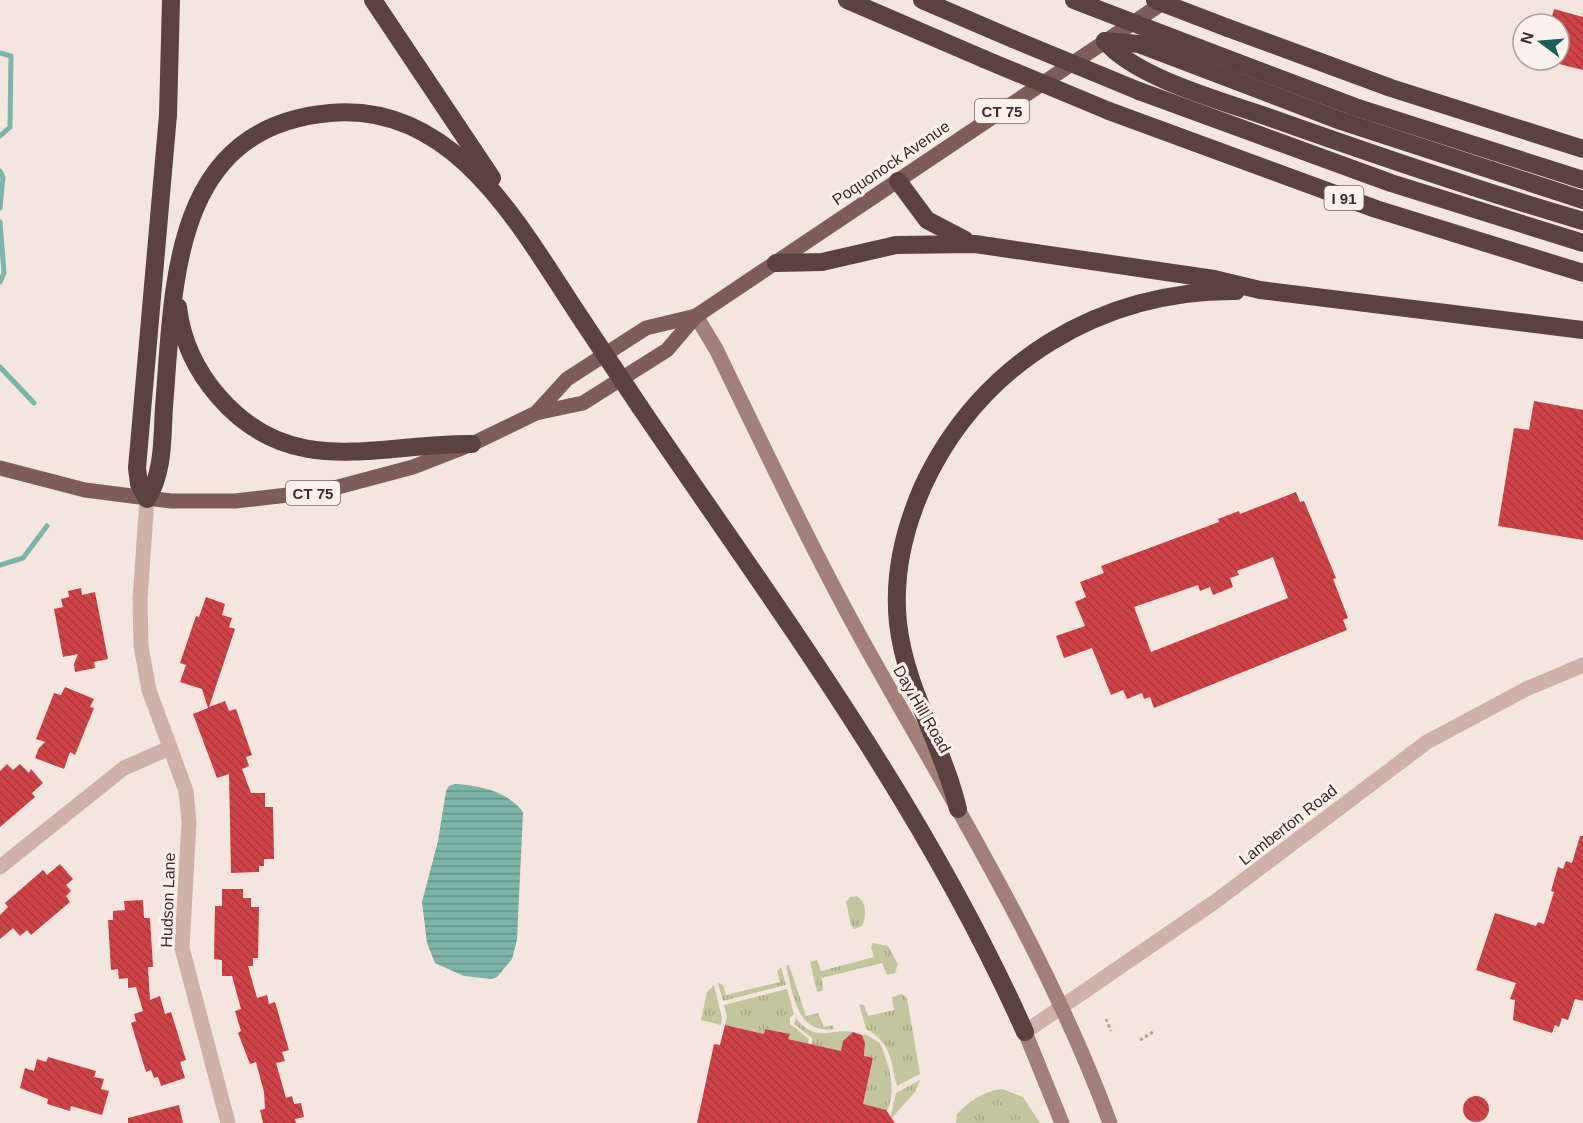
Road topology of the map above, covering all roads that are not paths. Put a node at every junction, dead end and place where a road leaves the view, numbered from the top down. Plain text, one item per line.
1 (171, 0) edge
2 (373, 0) edge
3 (847, 0) edge
4 (922, 0) edge
5 (1074, 0) edge
6 (1155, 0) edge
7 (1167, 0) edge
8 (1105, 42) junction
9 (1583, 149) edge
10 (898, 180) junction
11 (1583, 180) edge
12 (1583, 200) edge
13 (511, 214) junction
14 (1583, 221) edge
15 (1583, 243) edge
16 (975, 244) junction
17 (776, 263) junction
18 (1583, 273) edge
19 (177, 274) junction
20 (1260, 290) junction
21 (696, 316) junction
22 (1583, 330) edge
23 (537, 413) junction
24 (472, 444) junction
25 (0, 468) edge
26 (147, 499) junction
27 (1583, 665) edge
28 (170, 747) junction
29 (958, 809) junction
30 (0, 867) edge
31 (1062, 1006) junction
32 (1025, 1032) junction
33 (228, 1123) edge
34 (1062, 1123) edge
35 (1110, 1123) edge

1 - 26 highway
2 - 13 highway
3 - 18 highway, I 91, bridge
4 - 15 highway, bridge
5 - 11 highway, bridge
6 - 9 highway, bridge
7 - 8 main road, Poquonock Avenue / CT 75
8 - 10 main road, Poquonock Avenue / CT 75
8 - 12 highway
8 - 14 highway
10 - 16 highway
10 - 17 main road, Poquonock Avenue / CT 75
13 - 19 highway
13 - 32 highway, bridge
16 - 17 highway
16 - 20 highway
17 - 21 main road, Poquonock Avenue / CT 75
19 - 24 highway
19 - 26 highway
20 - 22 highway
20 - 29 highway
21 - 23 main road, Poquonock Avenue / CT 75
21 - 23 main road, Poquonock Avenue / CT 75
21 - 29 main road, Day Hill Road
23 - 24 main road, Poquonock Avenue / CT 75
24 - 26 main road, Poquonock Avenue / CT 75
25 - 26 main road, Poquonock Avenue / CT 75
26 - 28 street, Hudson Lane
27 - 31 street, Lamberton Road
28 - 30 street
28 - 33 street, Hudson Lane
29 - 31 main road, Day Hill Road
31 - 32 street, Lamberton Road
31 - 35 main road, Day Hill Road
32 - 34 main road

